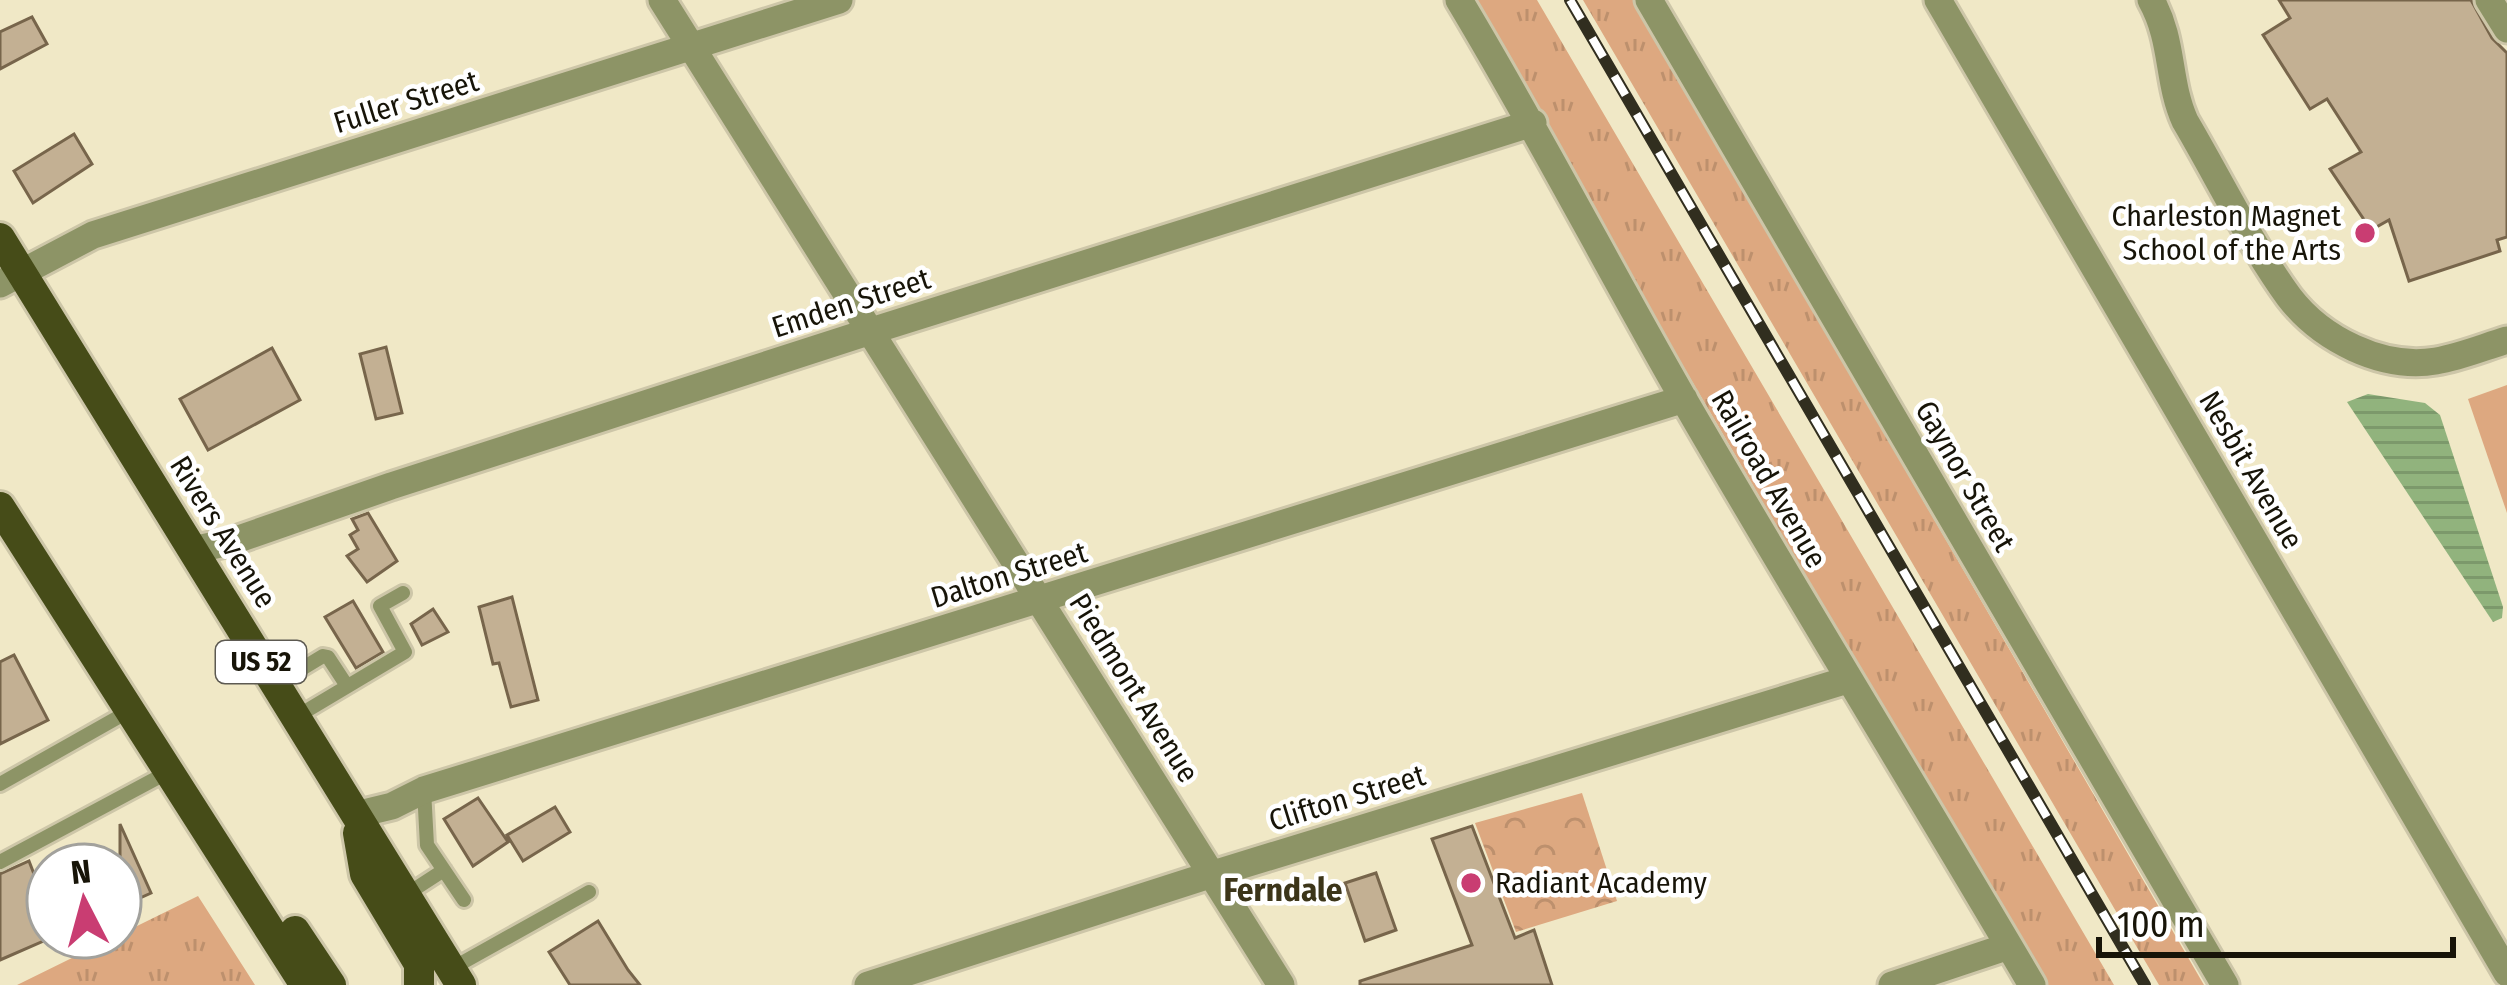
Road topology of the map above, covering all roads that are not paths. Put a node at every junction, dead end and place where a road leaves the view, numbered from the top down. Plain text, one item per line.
1 (662, 0) edge
2 (839, 0) edge
3 (1460, 0) edge
4 (1649, 0) edge
5 (1938, 0) edge
6 (2151, 0) edge
7 (2489, 0) edge
8 (2507, 29) edge
9 (693, 47) junction
10 (1532, 123) junction
11 (0, 238) edge
12 (10, 278) edge
13 (868, 332) junction
14 (2507, 340) edge
15 (1684, 399) junction
16 (0, 507) edge
17 (192, 550) junction
18 (403, 592) dead end
19 (1039, 601) junction
20 (1847, 680) junction
21 (275, 685) junction
22 (347, 686) junction
23 (131, 710) junction
24 (296, 718) junction
25 (171, 771) junction
26 (0, 784) edge
27 (424, 790) junction
28 (356, 815) junction
29 (0, 862) edge
30 (444, 870) junction
31 (1213, 874) junction
32 (589, 892) dead end
33 (250, 894) junction
34 (464, 900) dead end
35 (410, 905) junction
36 (2009, 946) junction
37 (2507, 973) edge
38 (453, 980) edge
39 (305, 985) edge
40 (331, 985) edge
41 (418, 985) edge
42 (868, 985) edge
43 (1281, 985) edge
44 (1892, 985) edge
45 (2032, 985) edge
46 (2225, 985) edge

1 - 9 street, Piedmont Avenue
2 - 9 street, Fuller Street
3 - 10 street, Railroad Avenue
4 - 46 street, Gaynor Street
5 - 37 street, Nesbit Avenue
6 - 14 street
7 - 8 street
9 - 12 street, Fuller Street
9 - 13 street, Piedmont Avenue
10 - 13 street, Emden Street
10 - 15 street, Railroad Avenue
11 - 12 main road, Rivers Avenue / US 52
12 - 17 main road, Rivers Avenue / US 52
13 - 17 street, Emden Street
13 - 19 street, Piedmont Avenue
15 - 19 street, Dalton Street
15 - 20 street, Railroad Avenue
16 - 23 main road
17 - 21 main road, Rivers Avenue / US 52
18 - 22 lane
19 - 27 street, Dalton Street
19 - 31 street, Piedmont Avenue
20 - 31 street, Clifton Street
20 - 36 street, Railroad Avenue
21 - 22 lane
21 - 24 main road, Rivers Avenue / US 52
22 - 24 lane
23 - 25 main road
23 - 26 lane
24 - 28 main road, Rivers Avenue / US 52
25 - 29 lane
25 - 33 main road
27 - 28 street, Dalton Street
27 - 30 lane
28 - 35 main road, Rivers Avenue / US 52
28 - 41 main road
30 - 34 lane
30 - 35 lane
31 - 42 street, Clifton Street
31 - 43 street, Piedmont Avenue
32 - 38 lane
33 - 39 main road
33 - 40 main road
35 - 38 main road, Rivers Avenue
36 - 44 street
36 - 45 street, Railroad Avenue

